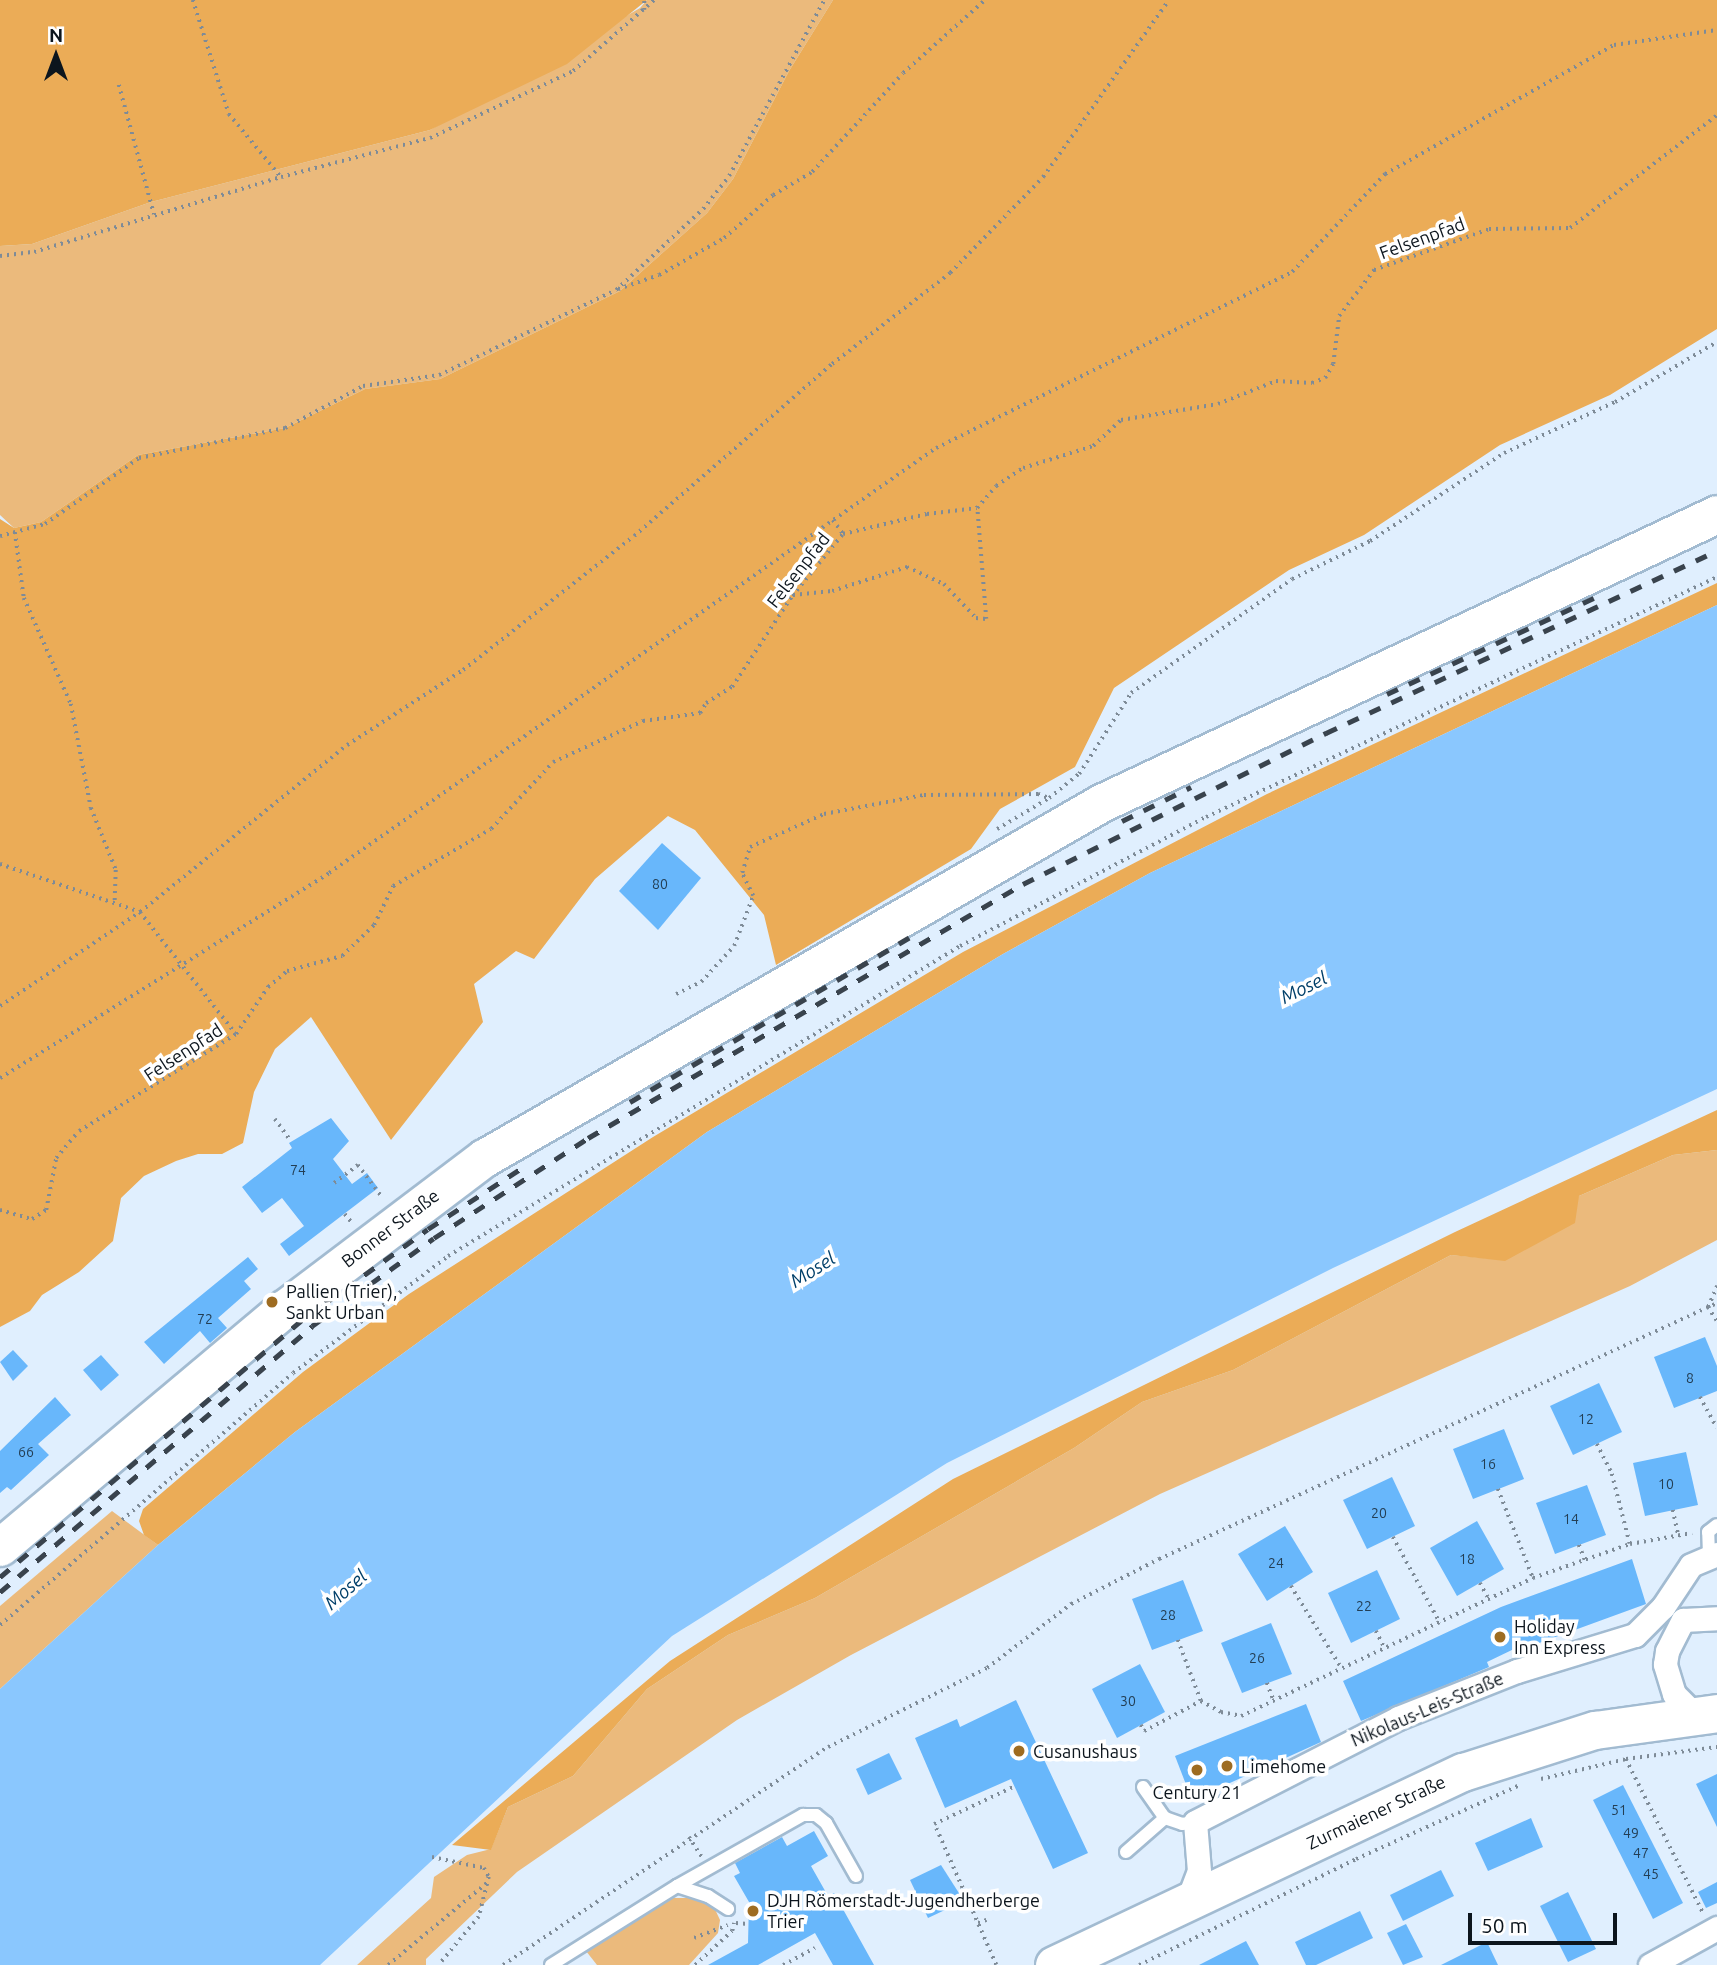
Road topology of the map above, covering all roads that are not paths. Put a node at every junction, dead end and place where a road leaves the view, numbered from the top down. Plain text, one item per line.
1 (1717, 514) edge
2 (1713, 1542) edge
3 (0, 1547) edge
4 (1717, 1618) edge
5 (1709, 1719) edge
6 (1143, 1787) dead end
7 (1166, 1818) junction
8 (1195, 1822) junction
9 (1126, 1852) dead end
10 (856, 1876) dead end
11 (677, 1886) junction
12 (1186, 1902) junction
13 (728, 1909) road end
14 (1715, 1929) edge
15 (551, 1965) edge
16 (1054, 1965) edge
17 (1104, 1965) edge
18 (1650, 1965) edge

1 - 3 main road, Bonner Straße
2 - 8 street, Nikolaus-Leis-Straße
4 - 5 street
5 - 12 main road, Zurmaiener Straße
5 - 17 main road, Zurmaiener Straße
6 - 7 lane
7 - 8 lane
7 - 9 lane
8 - 12 street
10 - 11 lane
11 - 13 lane
11 - 15 lane
12 - 16 main road, Zurmaiener Straße
14 - 18 street

